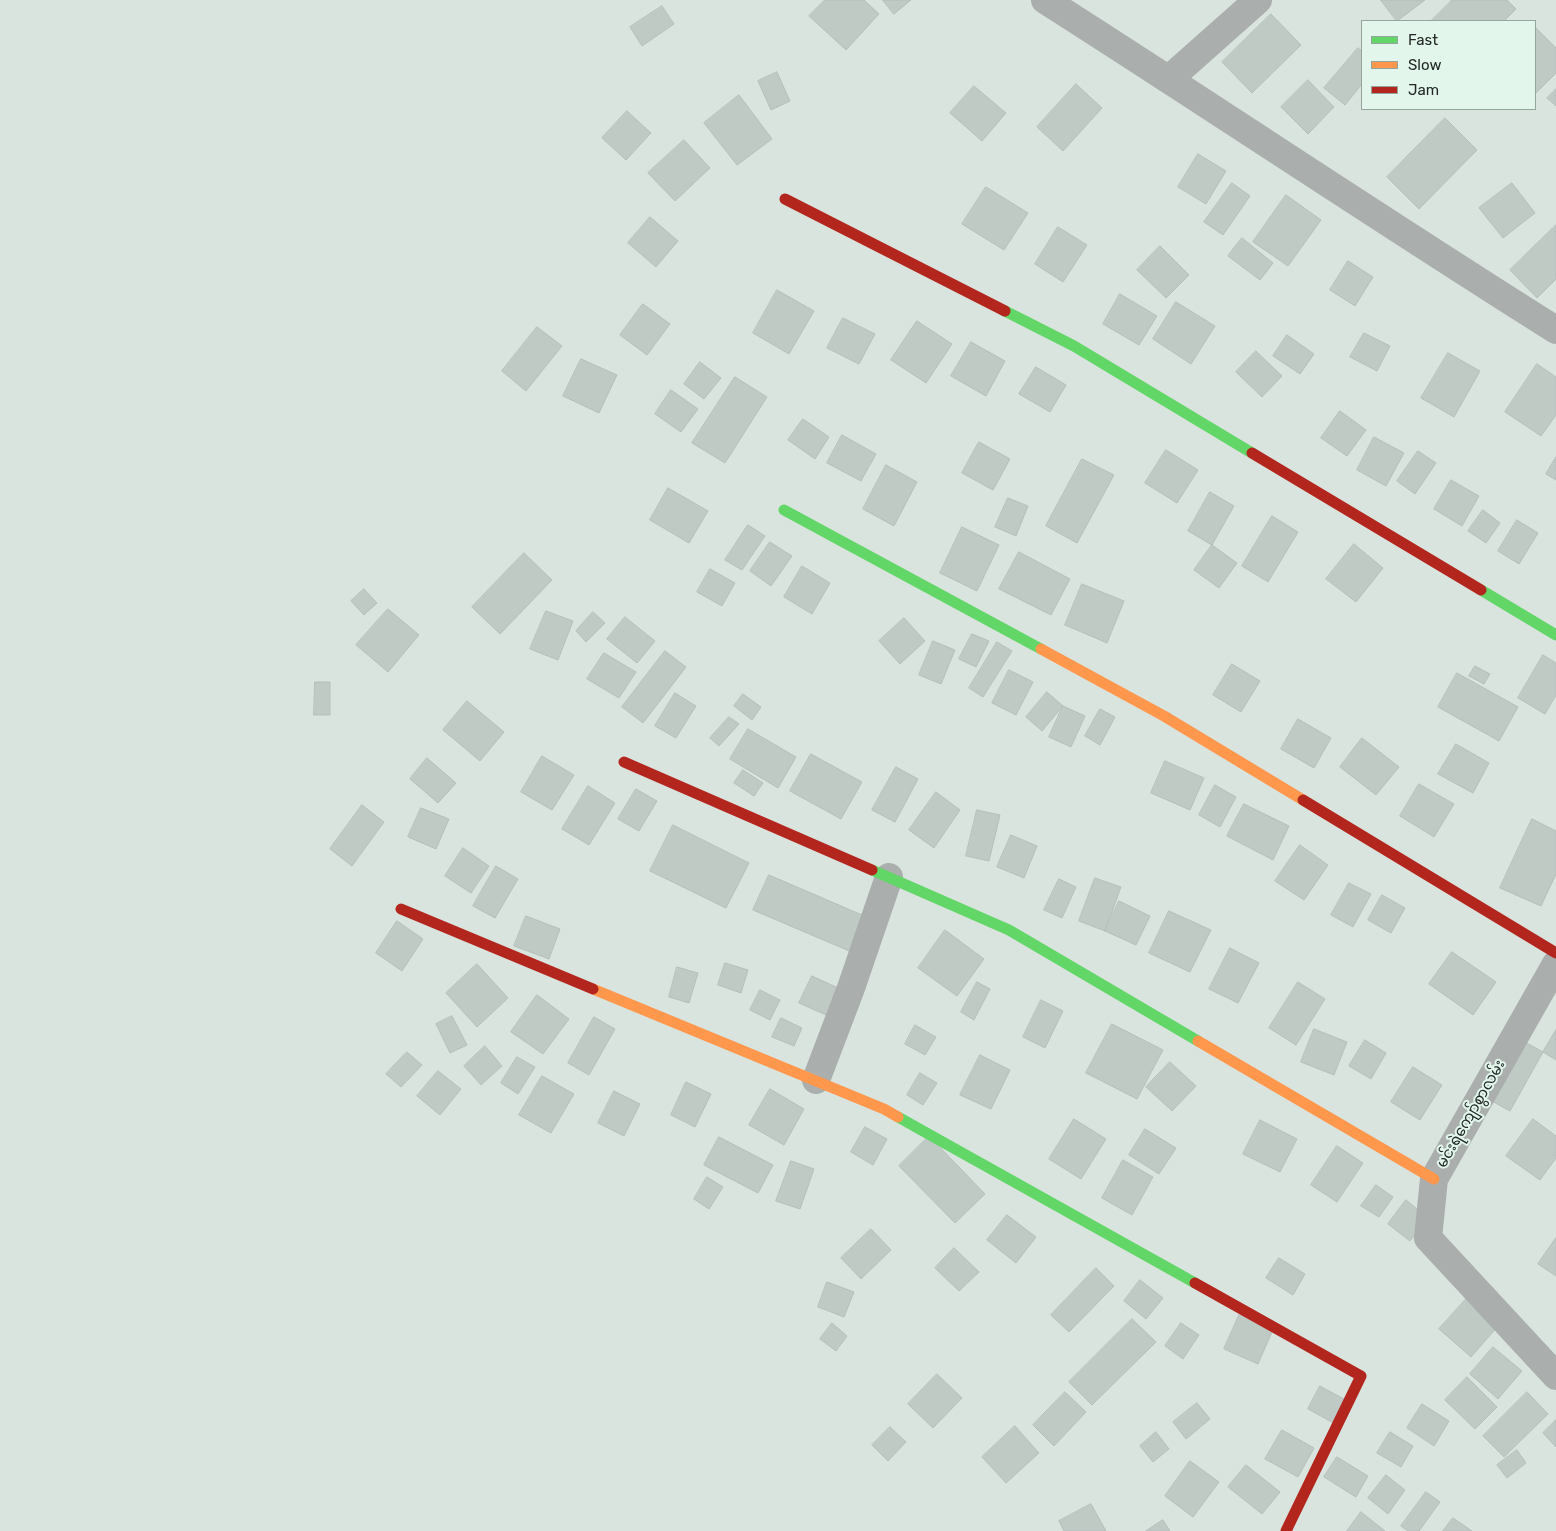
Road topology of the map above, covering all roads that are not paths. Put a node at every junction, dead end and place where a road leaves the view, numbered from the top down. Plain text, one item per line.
1 (1045, 0) edge
2 (1258, 0) edge
3 (1170, 79) junction
4 (785, 199) dead end
5 (1556, 330) edge
6 (784, 510) dead end
7 (1556, 635) edge
8 (624, 762) dead end
9 (889, 877) junction
10 (401, 909) dead end
11 (1556, 953) edge
12 (1556, 964) edge
13 (816, 1080) junction
14 (1434, 1179) junction
15 (1556, 1376) edge
16 (1286, 1531) edge

1 - 3 street
2 - 3 street
3 - 5 street
4 - 7 street
6 - 11 street
8 - 9 street
9 - 13 street
9 - 14 street
10 - 13 street
12 - 14 street, မင်းရဲကျော်စွာလမ်း
13 - 16 street
14 - 15 street, မင်းရဲကျော်စွာလမ်း

